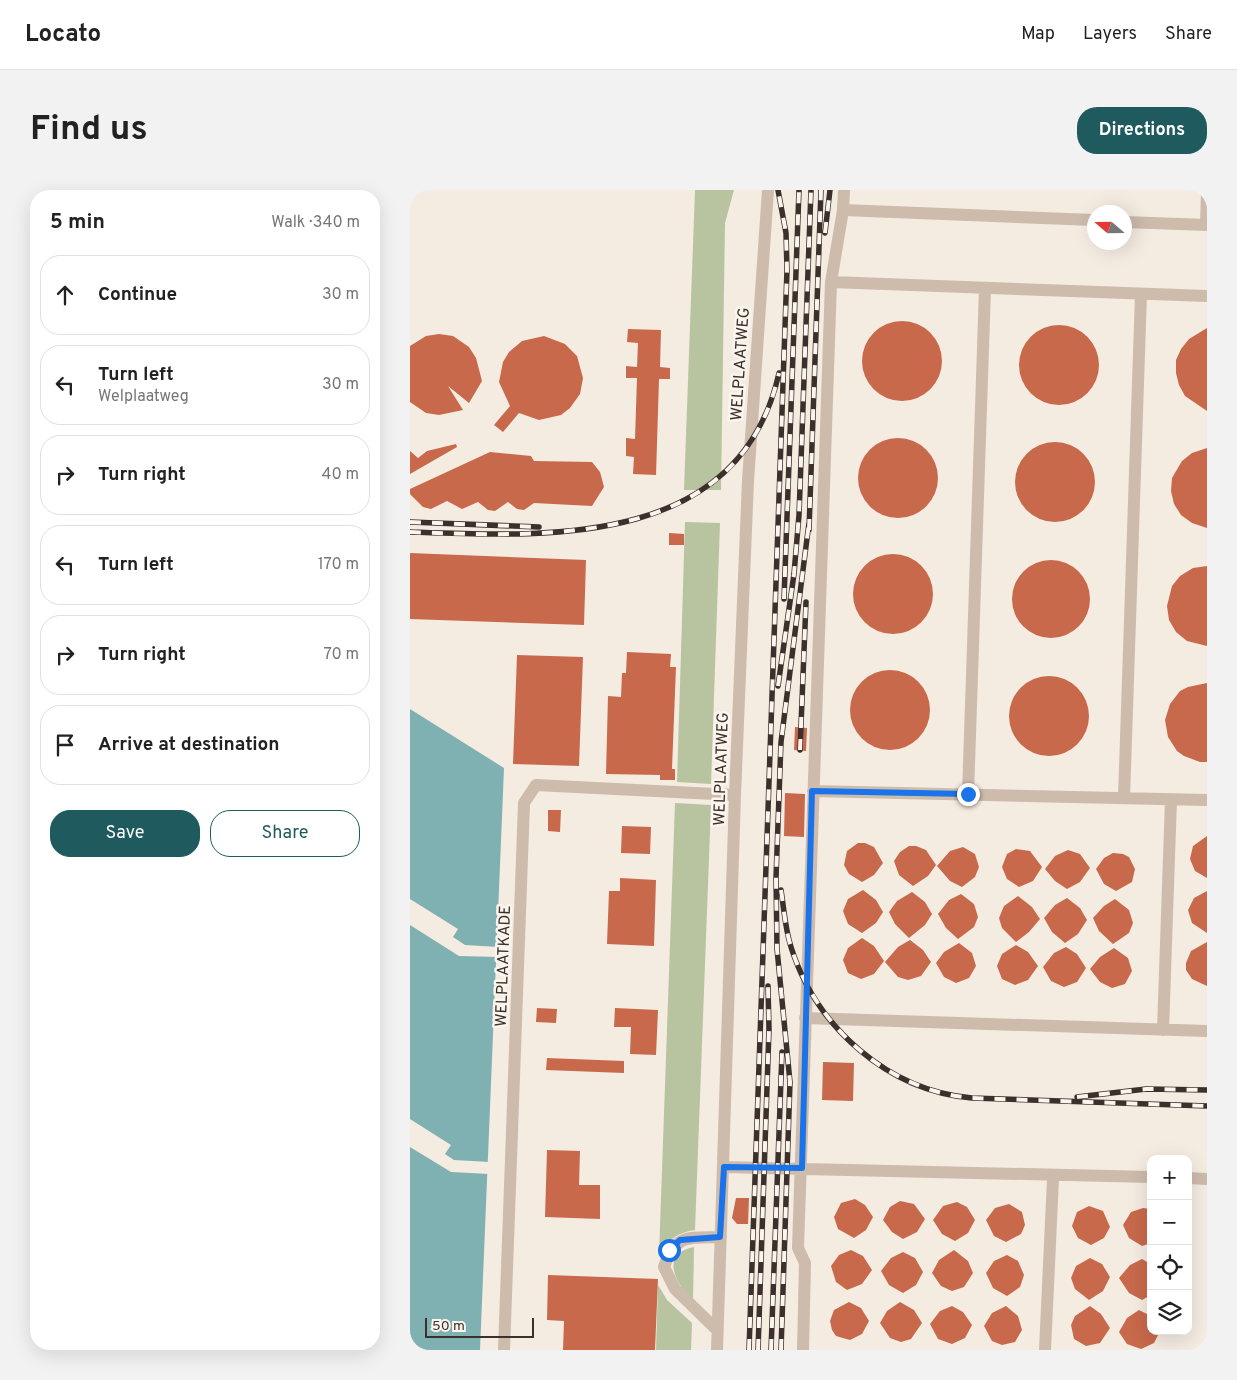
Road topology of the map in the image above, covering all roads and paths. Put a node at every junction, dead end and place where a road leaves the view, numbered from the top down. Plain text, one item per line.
1 (768, 190) edge
2 (844, 190) edge
3 (1207, 190) edge
4 (843, 210) junction
5 (1087, 220) edge
6 (1132, 222) edge
7 (1206, 225) edge
8 (831, 282) junction
9 (985, 289) junction
10 (1140, 294) junction
11 (1207, 296) edge
12 (812, 791) junction
13 (968, 794) junction
14 (735, 795) junction
15 (1124, 798) junction
16 (1172, 800) junction
17 (1207, 800) edge
18 (805, 1018) junction
19 (1163, 1030) junction
20 (1207, 1031) edge
21 (724, 1167) junction
22 (802, 1168) junction
23 (1147, 1177) edge
24 (1192, 1178) edge
25 (1207, 1178) edge
26 (1053, 1179) dead end
27 (720, 1237) junction
28 (718, 1330) junction
29 (504, 1350) edge
30 (717, 1350) edge
31 (803, 1350) edge
32 (1045, 1350) edge

1 - 14 street, WELPLAATWEG
2 - 4 street
3 - 7 street
4 - 5 street
4 - 8 street
6 - 7 street
8 - 9 street
8 - 12 street
9 - 10 street
9 - 13 street
10 - 11 street
10 - 15 street
12 - 13 street
12 - 18 street
13 - 15 street
14 - 21 street, WELPLAATWEG
14 - 29 street, WELPLAATKADE
15 - 16 street
16 - 17 street
16 - 19 street
18 - 19 street
18 - 22 street
19 - 20 street
21 - 22 street
21 - 27 street, WELPLAATWEG
22 - 23 street
22 - 31 street
24 - 25 street
26 - 32 street
27 - 28 street, WELPLAATWEG
27 - 28 street
28 - 30 street, WELPLAATWEG

